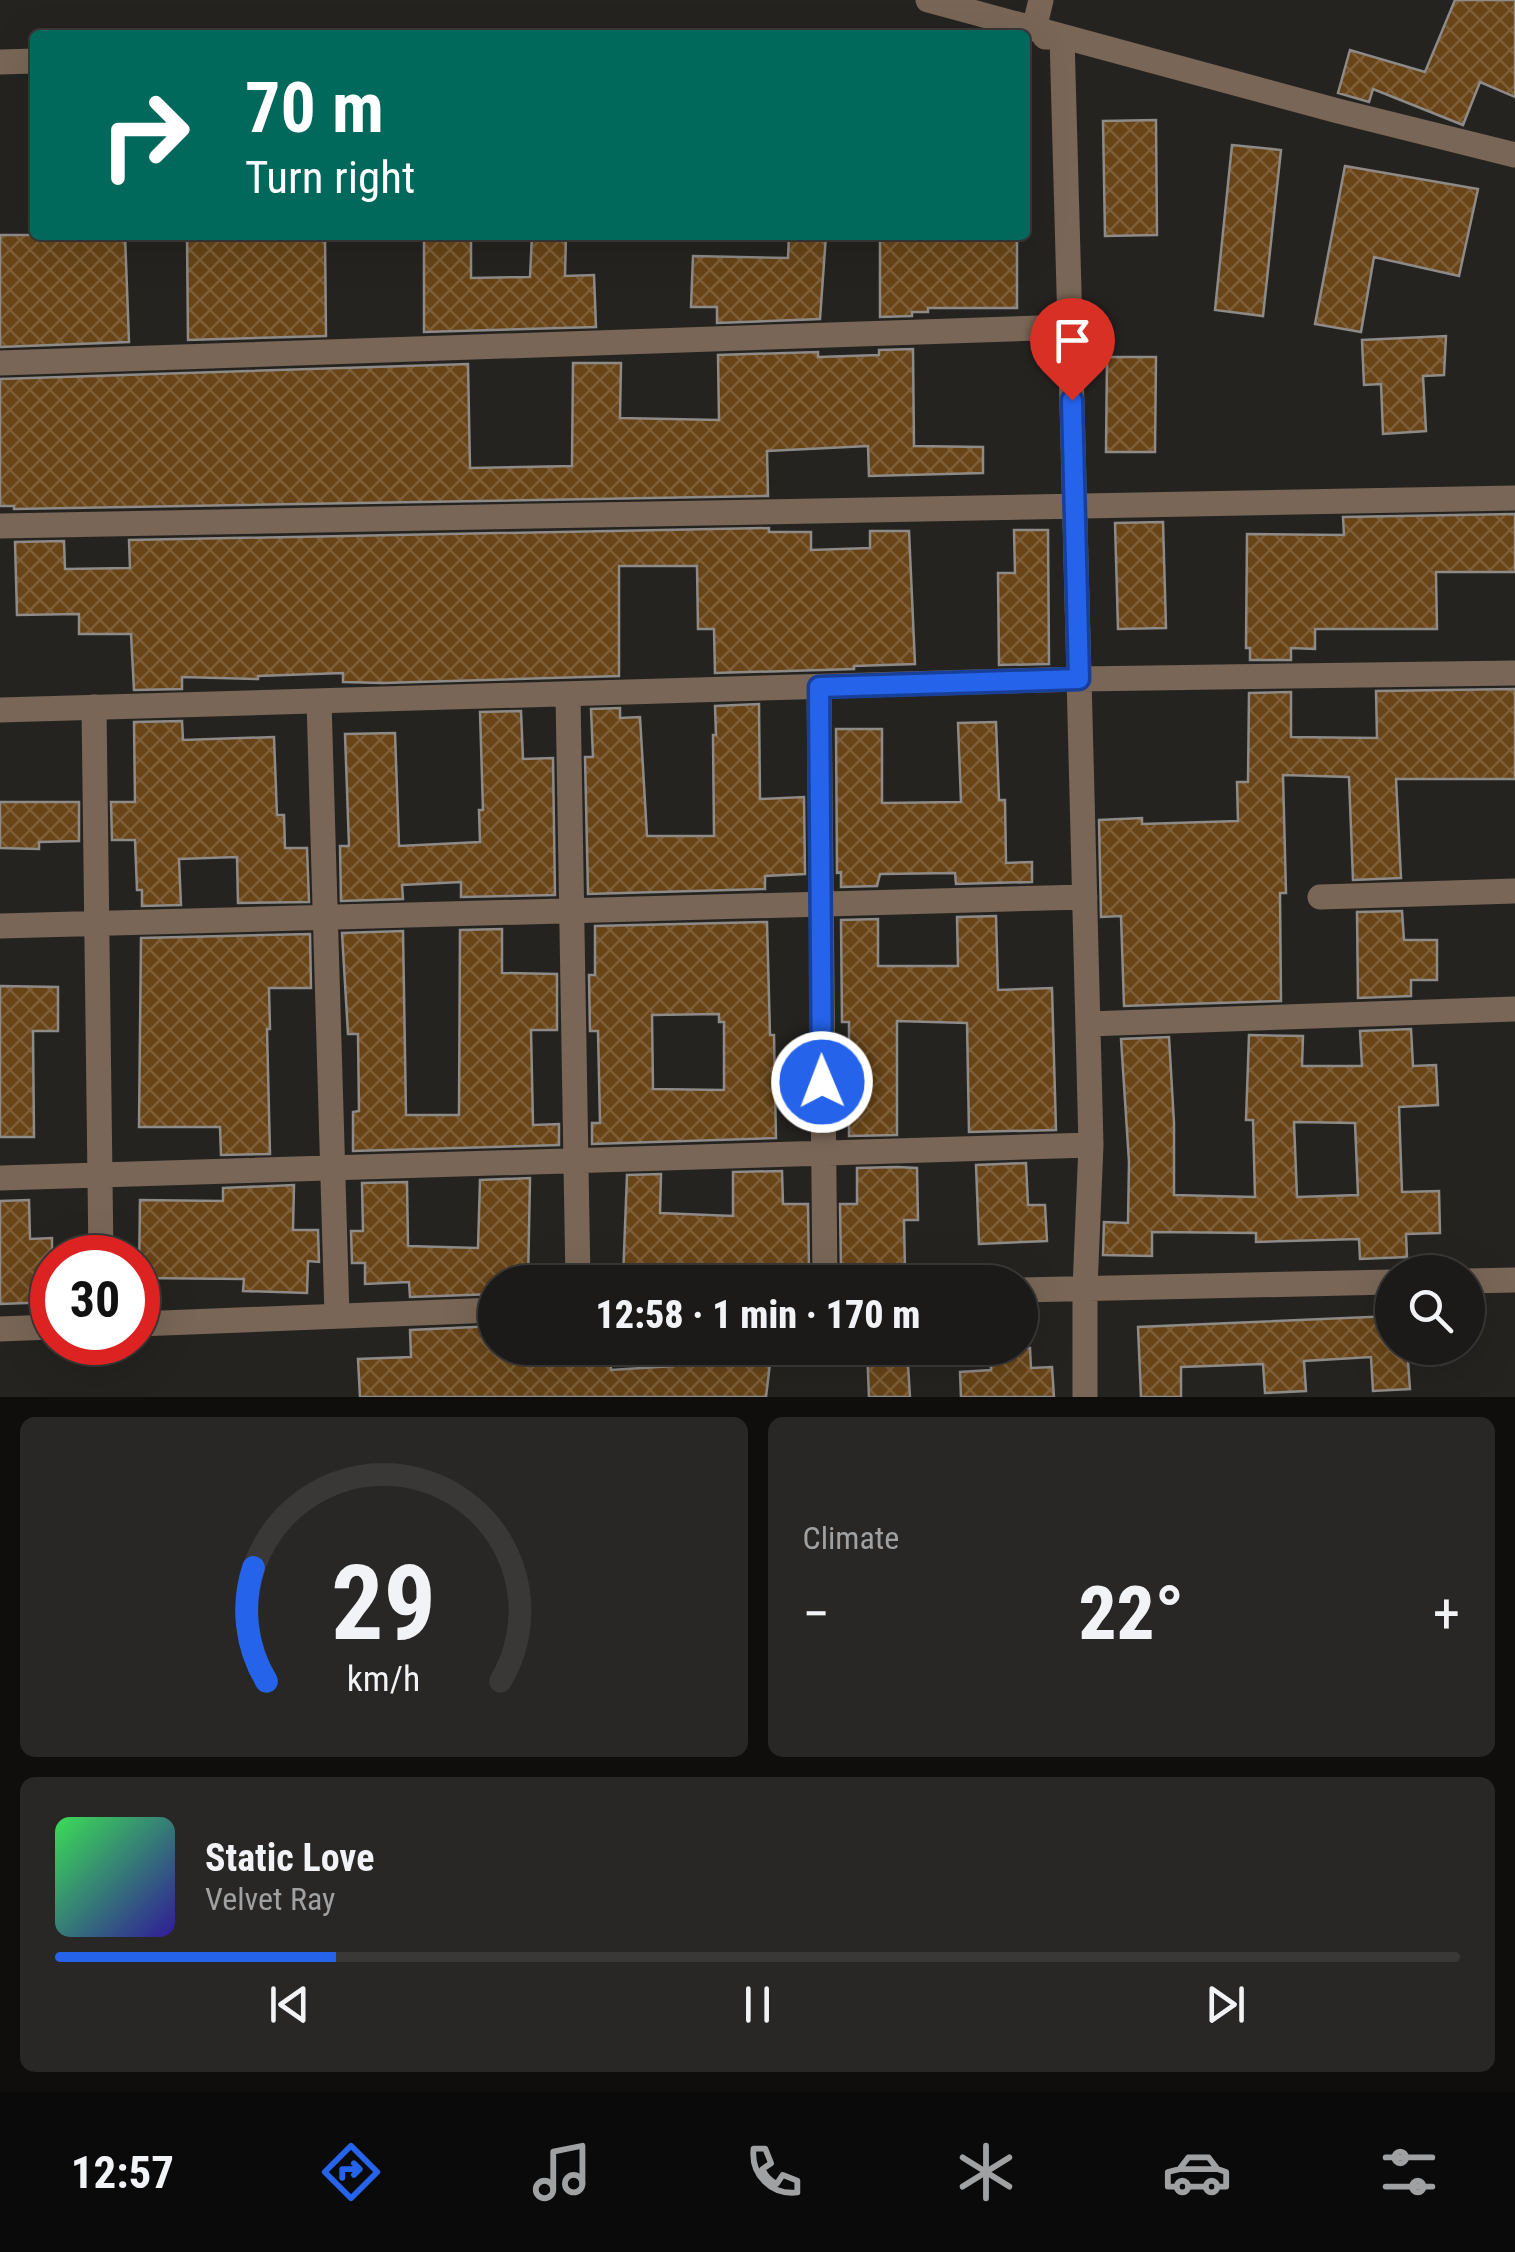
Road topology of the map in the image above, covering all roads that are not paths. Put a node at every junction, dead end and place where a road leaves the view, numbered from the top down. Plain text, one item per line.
1 (928, 0) edge
2 (1041, 0) edge
3 (1017, 30) edge
4 (1030, 31) edge
5 (1030, 34) edge
6 (1062, 37) junction
7 (30, 61) edge
8 (0, 62) edge
9 (1515, 154) edge
10 (1070, 328) junction
11 (0, 363) edge
12 (1515, 498) edge
13 (1075, 508) junction
14 (0, 526) edge
15 (1515, 673) edge
16 (1079, 679) junction
17 (819, 687) junction
18 (568, 694) junction
19 (319, 701) junction
20 (94, 707) junction
21 (0, 710) edge
22 (1515, 890) edge
23 (1085, 897) junction
24 (1320, 898) dead end
25 (821, 904) junction
26 (572, 911) junction
27 (326, 918) junction
28 (97, 924) junction
29 (0, 926) edge
30 (1515, 1010) edge
31 (1088, 1024) junction
32 (1091, 1145) junction
33 (823, 1153) junction
34 (576, 1160) junction
35 (333, 1168) junction
36 (100, 1174) junction
37 (0, 1178) edge
38 (101, 1235) edge
39 (578, 1265) edge
40 (824, 1265) edge
41 (1515, 1280) edge
42 (1485, 1281) edge
43 (1375, 1282) edge
44 (1085, 1288) junction
45 (1038, 1289) edge
46 (478, 1311) edge
47 (338, 1316) junction
48 (160, 1323) edge
49 (30, 1328) edge
50 (0, 1329) edge
51 (1085, 1397) edge

1 - 3 street
2 - 4 street
5 - 6 street
6 - 9 street
6 - 10 street
7 - 8 street
10 - 11 street
10 - 13 street
12 - 13 street
13 - 14 street
13 - 16 street
15 - 16 street
16 - 17 street
16 - 23 street
17 - 18 street
17 - 25 street
18 - 19 street
18 - 26 street
19 - 20 street
19 - 27 street
20 - 21 street
20 - 28 street
22 - 24 street
23 - 25 street
23 - 31 street
25 - 26 street
25 - 33 street
26 - 27 street
26 - 34 street
27 - 28 street
27 - 35 street
28 - 29 street
28 - 36 street
30 - 31 street
31 - 32 street
32 - 33 street
32 - 44 street
33 - 34 street
33 - 40 street
34 - 35 street
34 - 39 street
35 - 36 street
35 - 47 street
36 - 37 street
36 - 38 street
41 - 42 street
43 - 44 street
44 - 45 street
44 - 51 street
46 - 47 street
47 - 48 street
49 - 50 street

